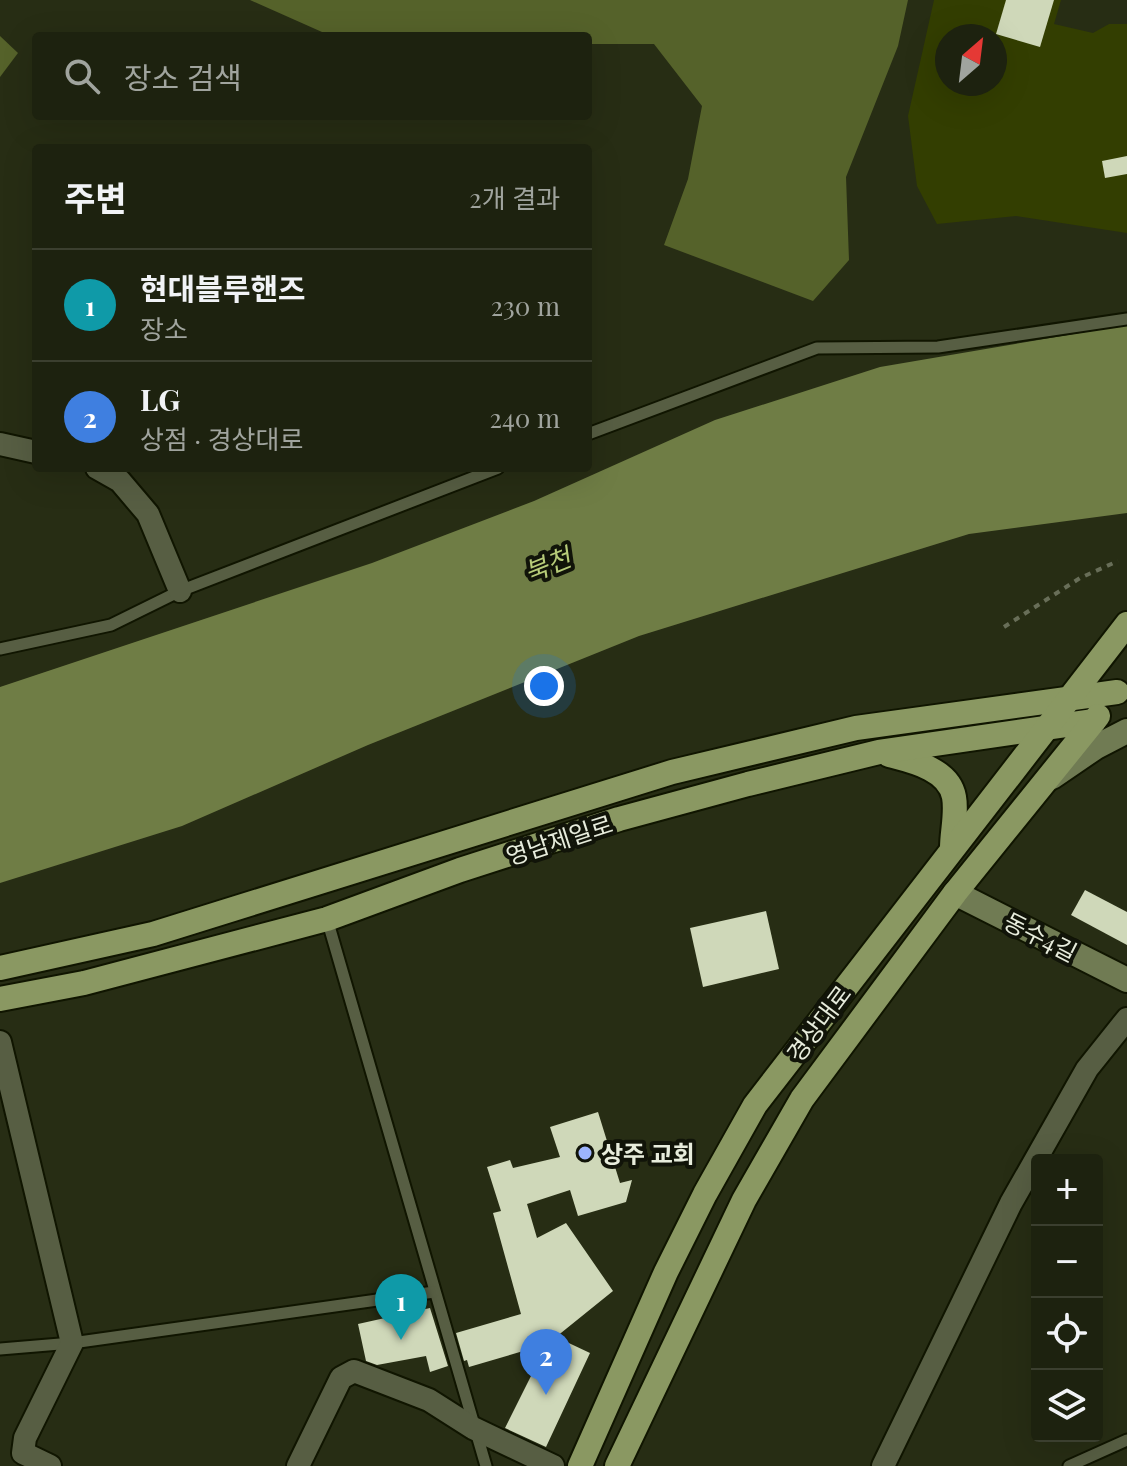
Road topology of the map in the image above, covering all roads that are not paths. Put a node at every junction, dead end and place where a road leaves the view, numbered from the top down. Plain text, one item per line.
1 (1127, 319) edge
2 (592, 432) edge
3 (0, 444) edge
4 (32, 451) edge
5 (104, 472) edge
6 (488, 472) edge
7 (180, 591) junction
8 (1127, 624) edge
9 (0, 649) edge
10 (1124, 687) edge
11 (1070, 698) junction
12 (1127, 716) edge
13 (1094, 721) junction
14 (1045, 729) junction
15 (1127, 731) edge
16 (879, 752) junction
17 (1047, 780) junction
18 (952, 848) junction
19 (955, 893) junction
20 (327, 919) junction
21 (0, 968) edge
22 (1127, 980) edge
23 (0, 999) edge
24 (1127, 1019) edge
25 (0, 1042) edge
26 (434, 1292) junction
27 (72, 1343) junction
28 (0, 1349) edge
29 (473, 1428) junction
30 (1127, 1440) edge
31 (50, 1466) edge
32 (298, 1466) edge
33 (486, 1466) edge
34 (553, 1466) edge
35 (580, 1466) edge
36 (617, 1466) edge
37 (883, 1466) edge
38 (1069, 1466) edge

1 - 2 lane
3 - 4 street
5 - 7 street
6 - 7 lane
7 - 9 lane
8 - 11 main road, 경상대로
10 - 11 main road, 영남제일로
10 - 13 main road, 경상대로
11 - 14 main road, 경상대로
11 - 21 main road, 영남제일로
12 - 13 street, 영남제일로
13 - 14 main road, 영남제일로
13 - 17 main road, 경상대로
14 - 16 main road, 영남제일로
14 - 18 main road, 경상대로
15 - 17 street
16 - 18 main road
16 - 20 main road, 영남제일로
17 - 19 main road, 경상대로
18 - 35 main road, 경상대로
19 - 22 street, 동수4길
19 - 36 main road, 경상대로
20 - 23 main road, 영남제일로
20 - 26 lane
24 - 37 street
25 - 27 street
26 - 27 lane
26 - 29 lane
27 - 28 lane
27 - 31 street
29 - 32 street
29 - 33 lane
29 - 34 street
30 - 38 lane

